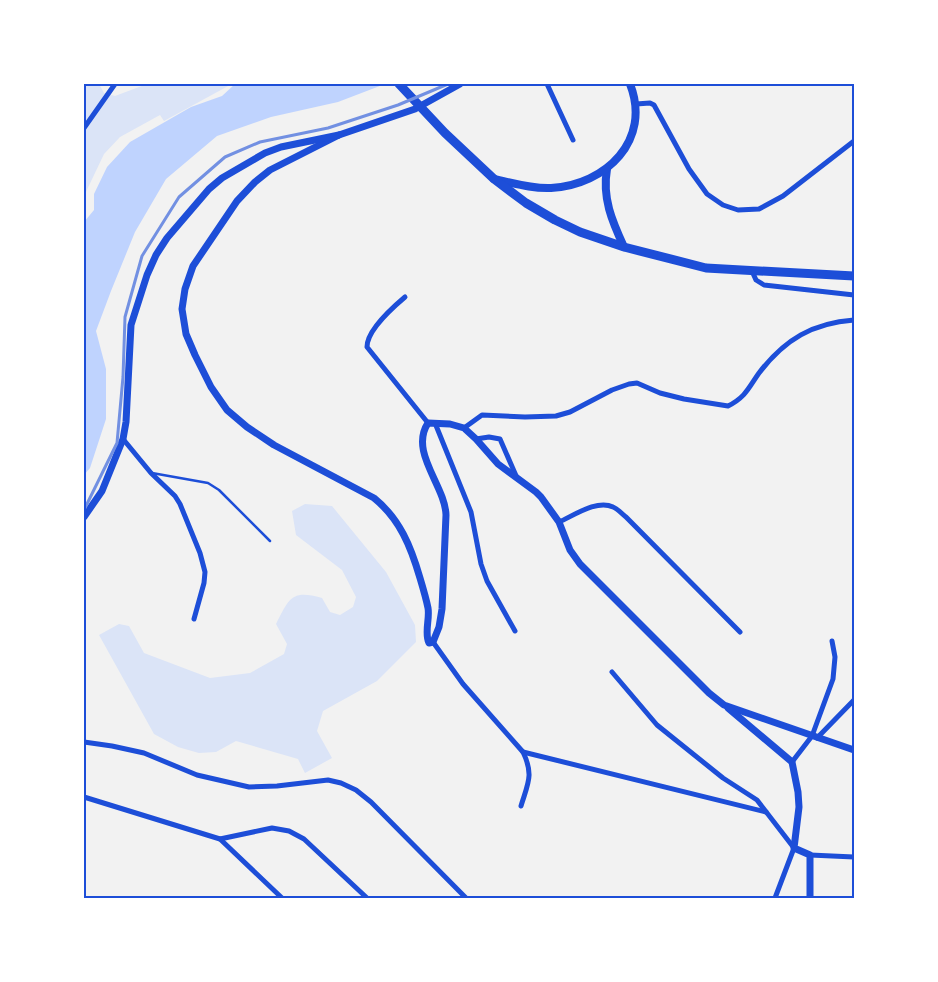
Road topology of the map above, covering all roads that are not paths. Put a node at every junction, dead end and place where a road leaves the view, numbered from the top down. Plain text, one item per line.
1 (115, 84) edge
2 (399, 84) edge
3 (460, 84) edge
4 (547, 84) edge
5 (630, 84) edge
6 (636, 104) junction
7 (84, 128) edge
8 (339, 135) junction
9 (573, 140) dead end
10 (854, 141) edge
11 (607, 169) junction
12 (494, 179) junction
13 (624, 247) junction
14 (752, 271) junction
15 (854, 276) edge
16 (854, 295) edge
17 (405, 297) dead end
18 (854, 320) edge
19 (432, 423) junction
20 (464, 428) junction
21 (476, 439) junction
22 (123, 440) junction
23 (151, 473) junction
24 (517, 478) junction
25 (84, 517) edge
26 (559, 522) junction
27 (270, 541) dead end
28 (194, 619) dead end
29 (515, 631) dead end
30 (740, 632) dead end
31 (832, 641) dead end
32 (433, 642) junction
33 (612, 672) dead end
34 (854, 700) edge
35 (724, 705) junction
36 (814, 737) junction
37 (84, 742) edge
38 (854, 750) edge
39 (523, 752) junction
40 (792, 762) junction
41 (84, 797) edge
42 (522, 806) dead end
43 (767, 812) junction
44 (220, 839) junction
45 (794, 848) junction
46 (810, 855) junction
47 (854, 857) edge
48 (282, 898) edge
49 (367, 898) edge
50 (466, 898) edge
51 (775, 898) edge
52 (810, 898) edge

1 - 7 street
2 - 12 highway
3 - 8 street
4 - 9 street
5 - 6 main road
6 - 10 street
6 - 11 main road
8 - 22 street
8 - 32 street
11 - 12 main road
11 - 13 main road
12 - 13 highway
13 - 14 highway
14 - 15 highway
14 - 16 street
17 - 19 street
18 - 20 street
19 - 20 street
19 - 29 street
19 - 32 street
20 - 21 street
21 - 24 street
21 - 24 street
22 - 23 street
22 - 25 street
23 - 27 lane
23 - 28 street
24 - 26 street
26 - 30 street
26 - 35 street
31 - 36 street
32 - 39 street
33 - 43 street
34 - 36 street
35 - 36 street
35 - 40 street
36 - 38 street
36 - 40 street
37 - 50 street
39 - 42 street
39 - 43 street
40 - 45 street
41 - 44 street
43 - 45 street
44 - 48 street
44 - 49 street
45 - 46 street
45 - 51 street
46 - 47 street
46 - 52 street

